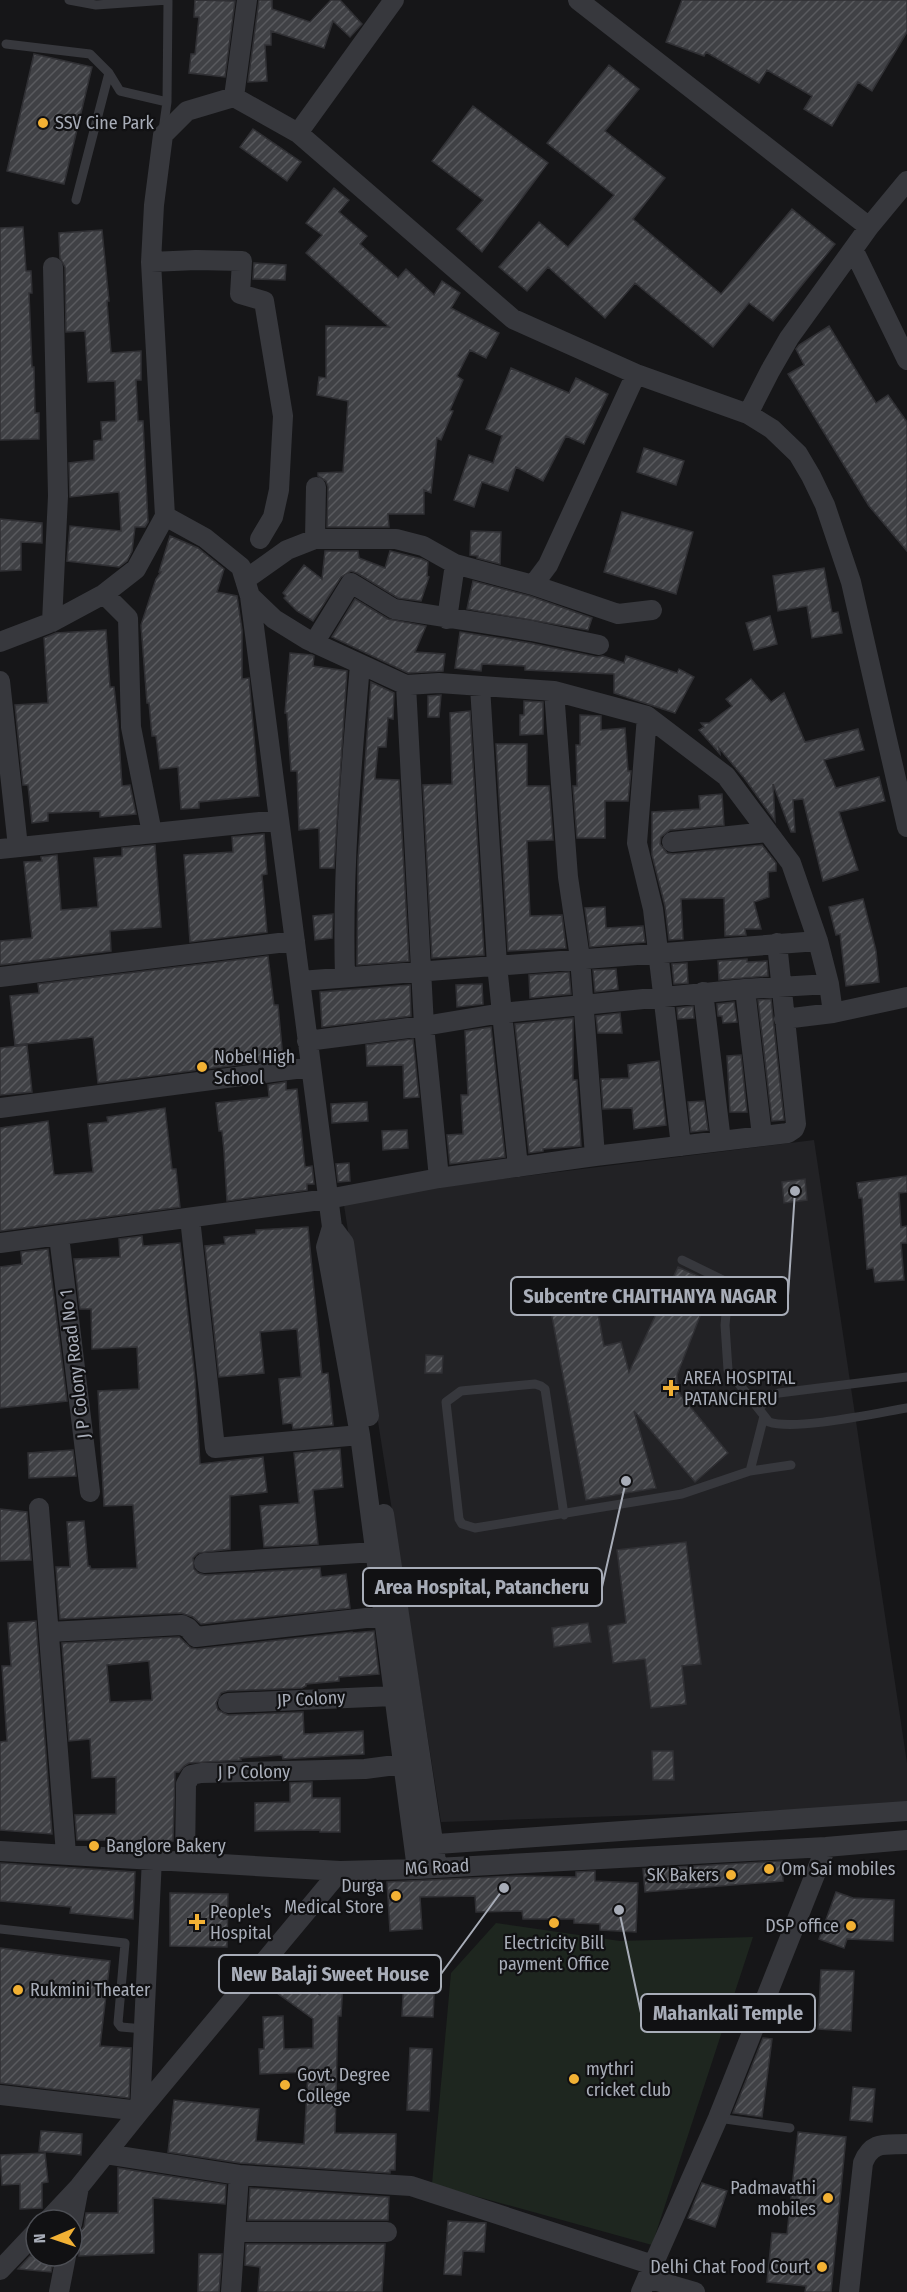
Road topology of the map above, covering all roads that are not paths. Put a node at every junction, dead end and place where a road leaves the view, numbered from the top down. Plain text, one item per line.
1 (69, 0) edge
2 (247, 0) edge
3 (394, 0) edge
4 (578, 0) edge
5 (168, 1) edge
6 (6, 44) dead end
7 (109, 73) junction
8 (234, 97) junction
9 (167, 102) junction
10 (298, 133) junction
11 (163, 135) junction
12 (907, 181) edge
13 (76, 200) dead end
14 (869, 228) junction
15 (854, 251) junction
16 (151, 262) junction
17 (53, 267) dead end
18 (907, 360) edge
19 (636, 374) junction
20 (748, 414) junction
21 (316, 487) dead end
22 (165, 516) junction
23 (260, 539) dead end
24 (315, 539) junction
25 (455, 564) junction
26 (533, 585) junction
27 (248, 588) junction
28 (104, 594) junction
29 (652, 610) dead end
30 (447, 619) junction
31 (52, 622) junction
32 (0, 642) edge
33 (314, 643) junction
34 (599, 645) dead end
35 (360, 665) junction
36 (0, 681) edge
37 (406, 685) junction
38 (480, 686) junction
39 (554, 691) junction
40 (647, 716) junction
41 (279, 820) junction
42 (907, 827) edge
43 (768, 832) junction
44 (152, 833) junction
45 (672, 842) dead end
46 (9, 848) edge
47 (295, 941) junction
48 (818, 941) junction
49 (777, 943) junction
50 (658, 952) junction
51 (580, 958) junction
52 (496, 965) junction
53 (421, 971) junction
54 (0, 977) edge
55 (345, 977) junction
56 (300, 981) junction
57 (829, 984) junction
58 (781, 986) junction
59 (745, 989) junction
60 (703, 992) junction
61 (664, 996) junction
62 (907, 997) edge
63 (583, 1004) junction
64 (502, 1013) junction
65 (833, 1013) junction
66 (784, 1019) junction
67 (424, 1026) junction
68 (307, 1041) junction
69 (311, 1067) junction
70 (0, 1108) edge
71 (762, 1136) junction
72 (721, 1141) junction
73 (681, 1146) junction
74 (595, 1156) junction
75 (518, 1167) junction
76 (439, 1178) junction
77 (328, 1200) junction
78 (190, 1218) junction
79 (59, 1236) junction
80 (0, 1243) edge
81 (335, 1245) junction
82 (682, 1260) dead end
83 (907, 1377) edge
84 (907, 1408) edge
85 (762, 1412) junction
86 (360, 1436) junction
87 (791, 1465) dead end
88 (750, 1471) junction
89 (90, 1492) dead end
90 (39, 1508) dead end
91 (564, 1515) junction
92 (375, 1552) junction
93 (204, 1563) dead end
94 (384, 1616) junction
95 (49, 1632) junction
96 (394, 1696) junction
97 (228, 1703) dead end
98 (404, 1764) junction
99 (907, 1811) edge
100 (907, 1840) edge
101 (434, 1844) junction
102 (414, 1845) junction
103 (826, 1847) junction
104 (0, 1851) edge
105 (66, 1854) junction
106 (152, 1858) junction
107 (185, 1861) junction
108 (437, 1868) junction
109 (388, 1869) junction
110 (417, 1869) junction
111 (340, 1871) junction
112 (0, 1929) edge
113 (125, 1943) junction
114 (148, 1945) junction
115 (144, 2029) junction
116 (0, 2095) edge
117 (140, 2111) junction
118 (718, 2118) junction
119 (790, 2128) dead end
120 (907, 2144) edge
121 (106, 2154) junction
122 (239, 2175) junction
123 (79, 2187) junction
124 (59, 2208) edge
125 (75, 2208) edge
126 (235, 2232) junction
127 (387, 2232) dead end
128 (24, 2245) edge
129 (64, 2268) edge
130 (0, 2270) edge
131 (647, 2278) edge
132 (59, 2292) edge
133 (231, 2292) edge
134 (695, 2292) edge
135 (849, 2292) edge

1 - 5 lane
2 - 8 street
3 - 10 street
4 - 14 street
5 - 9 lane
6 - 7 lane
7 - 9 lane
7 - 13 lane
8 - 10 street
8 - 11 street
9 - 11 lane
10 - 19 street
11 - 16 street
12 - 14 street
14 - 15 street
15 - 18 street
15 - 20 street
16 - 22 street
16 - 23 street
17 - 31 street
19 - 20 street
19 - 26 street
20 - 42 street
21 - 24 street
22 - 27 street
22 - 28 street
24 - 25 street
24 - 27 street
25 - 26 street
25 - 30 street
26 - 29 street
27 - 33 street
27 - 41 street
28 - 31 street
28 - 44 street
30 - 33 street
30 - 34 street
31 - 32 street
33 - 35 street
35 - 37 street
35 - 55 street
36 - 46 street
37 - 38 street
37 - 53 street
38 - 39 street
38 - 52 street
39 - 40 street
39 - 51 street
40 - 43 street
40 - 50 street
41 - 44 street
41 - 47 street
43 - 45 street
43 - 48 street
44 - 46 street
47 - 54 street
47 - 56 street
48 - 49 street
48 - 57 street
49 - 50 street
49 - 58 street
50 - 51 street
50 - 61 street
51 - 52 street
51 - 63 street
52 - 53 street
52 - 64 street
53 - 55 street
53 - 67 street
55 - 56 street
56 - 68 street
57 - 58 street
57 - 65 street
58 - 59 street
58 - 66 street
59 - 60 street
59 - 71 street
60 - 61 street
60 - 72 street
61 - 63 street
61 - 73 street
62 - 65 street
63 - 64 street
63 - 74 street
64 - 67 street
64 - 75 street
65 - 66 street
66 - 71 street
67 - 68 street
67 - 76 street
68 - 69 street
69 - 70 street
69 - 77 street
71 - 72 street
72 - 73 street
73 - 74 street
74 - 75 street
75 - 76 street
76 - 77 street
77 - 78 street
77 - 81 street
78 - 79 street
78 - 86 street
79 - 80 street
79 - 89 street, J P Colony Road No 1
81 - 86 street
81 - 101 street
82 - 85 lane
83 - 85 lane
84 - 85 lane
85 - 88 lane
86 - 92 street
87 - 88 lane
88 - 91 lane
90 - 95 street
91 - 91 lane
92 - 93 street
92 - 94 street
94 - 95 street
94 - 96 street
95 - 105 street
96 - 97 street, JP Colony
96 - 98 street
98 - 102 street
98 - 107 street, J P Colony
99 - 101 street, MG Road
100 - 103 street, MG Road
101 - 102 street, MG Road
101 - 108 street
102 - 109 street, MG Road
102 - 110 street
103 - 108 street, MG Road
103 - 118 street
104 - 105 street
105 - 106 street
106 - 107 street
106 - 114 street
107 - 111 street
108 - 110 street, MG Road
109 - 110 street, MG Road
109 - 111 street
111 - 117 street
112 - 113 lane
113 - 114 lane
113 - 115 lane
114 - 115 street
115 - 117 street
116 - 117 street
117 - 121 street
118 - 119 lane
118 - 131 street
120 - 135 street
121 - 122 street
121 - 123 street
122 - 126 street
122 - 131 street
123 - 124 street
123 - 125 street
126 - 127 street
126 - 133 street
128 - 130 street
129 - 132 street
131 - 134 street

